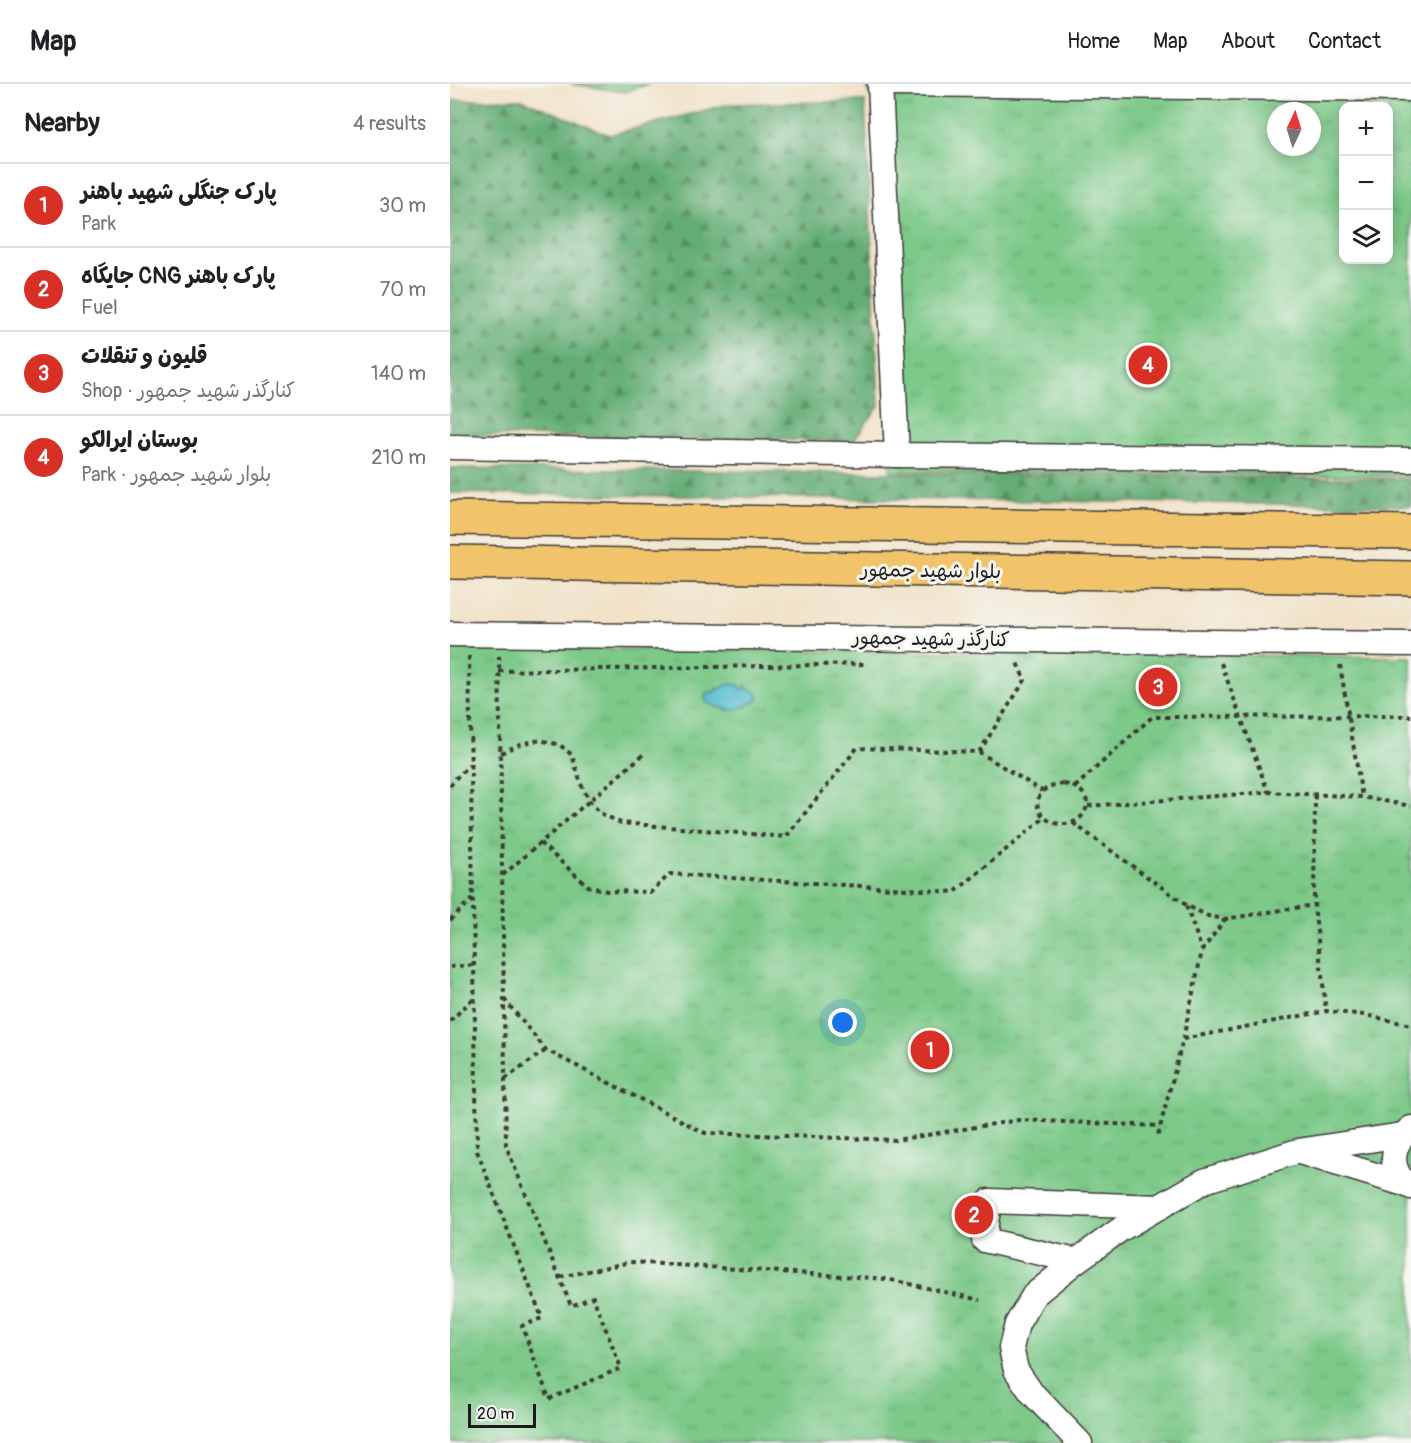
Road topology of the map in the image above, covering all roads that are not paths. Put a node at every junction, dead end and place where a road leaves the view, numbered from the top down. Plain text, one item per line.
1 (880, 84) edge
2 (888, 84) edge
3 (1411, 89) edge
4 (450, 447) edge
5 (897, 454) junction
6 (1411, 460) edge
7 (450, 518) edge
8 (1411, 532) edge
9 (450, 562) edge
10 (1411, 578) edge
11 (459, 634) edge
12 (1411, 644) edge
13 (1407, 1132) edge
14 (1298, 1151) junction
15 (1410, 1186) edge
16 (1160, 1207) junction
17 (1076, 1261) junction
18 (1080, 1443) edge

1 - 5 street
2 - 3 street
4 - 5 street
5 - 6 street
7 - 8 highway
9 - 10 highway, بلوار شهید جمهور
11 - 12 street, کنارگذر شهید جمهور
13 - 14 street
13 - 15 street
14 - 15 street
14 - 16 street
16 - 17 street
16 - 17 street
17 - 18 street

